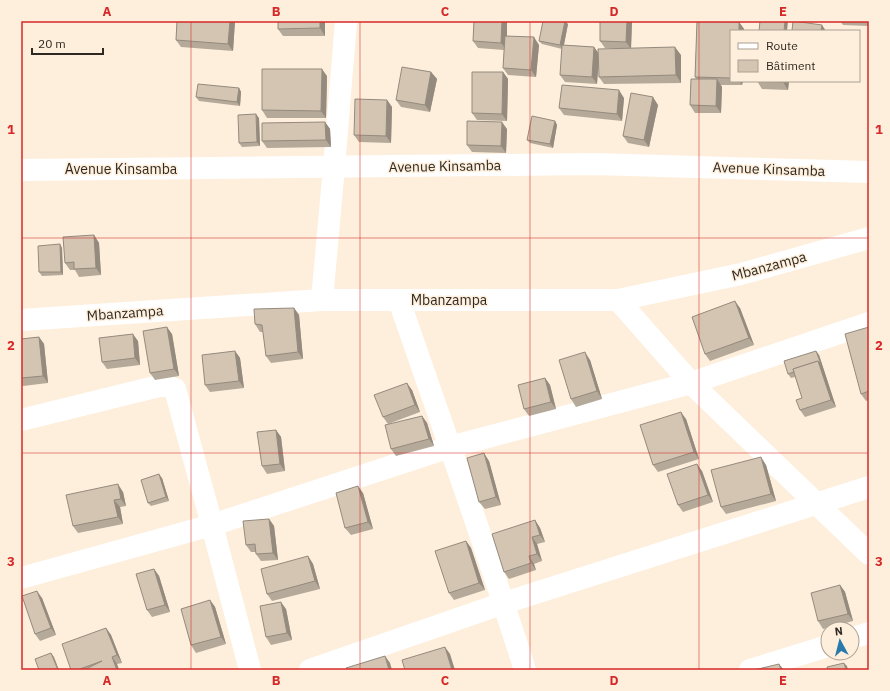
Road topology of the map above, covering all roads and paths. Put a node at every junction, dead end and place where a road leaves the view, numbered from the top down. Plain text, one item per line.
1 (346, 21) edge
2 (334, 167) junction
3 (21, 170) edge
4 (869, 172) edge
5 (869, 238) edge
6 (322, 300) junction
7 (399, 300) junction
8 (618, 300) junction
9 (21, 320) edge
10 (869, 323) edge
11 (691, 383) junction
12 (21, 420) edge
13 (450, 448) junction
14 (869, 487) edge
15 (816, 504) junction
16 (212, 525) junction
17 (869, 554) edge
18 (21, 578) edge
19 (504, 603) junction
20 (820, 648) edge
21 (250, 670) edge
22 (310, 670) edge
23 (526, 670) edge
24 (750, 670) edge

1 - 2 street
2 - 3 street, Avenue Kinsamba
2 - 4 street, Avenue Kinsamba
2 - 6 street
5 - 8 street, Mbanzampa
6 - 7 street, Mbanzampa
6 - 9 street, Mbanzampa
7 - 8 street, Mbanzampa
7 - 13 street
8 - 11 street
10 - 11 street
11 - 13 street
11 - 15 street
12 - 16 street
13 - 16 street
13 - 19 street
14 - 15 street
15 - 17 street
15 - 19 street
16 - 18 street
16 - 21 street
19 - 22 street
19 - 23 street
20 - 24 street

